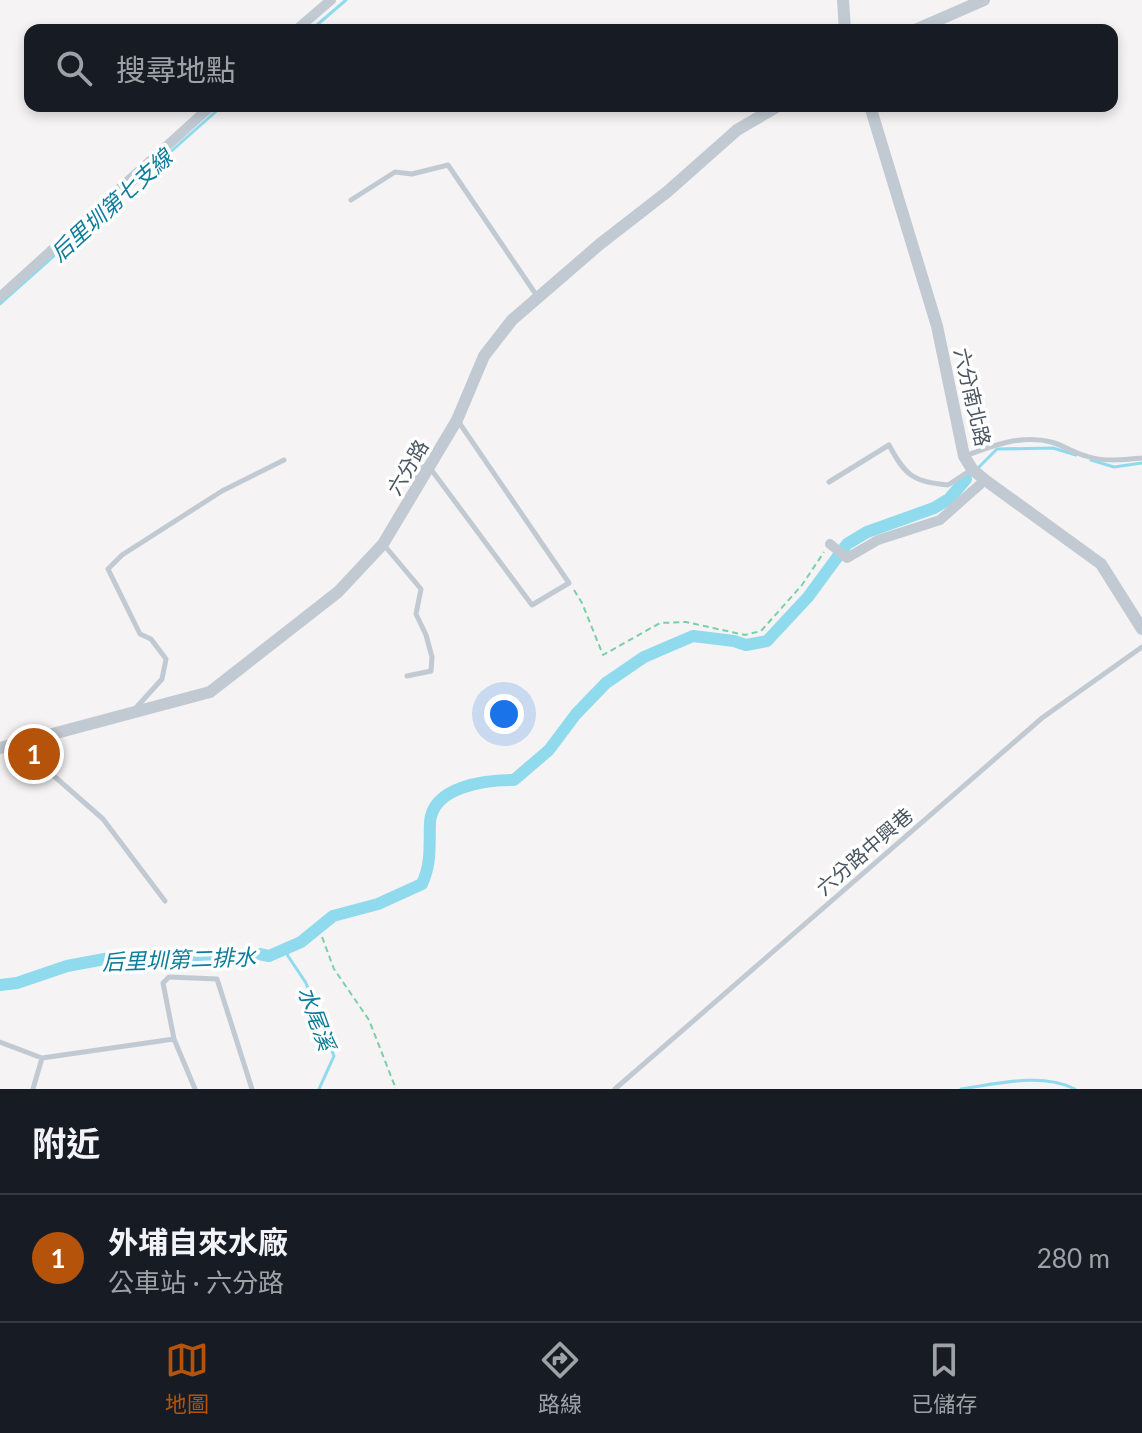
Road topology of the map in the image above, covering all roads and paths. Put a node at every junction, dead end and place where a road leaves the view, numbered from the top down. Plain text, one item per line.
1 (331, 0) edge
2 (843, 0) edge
3 (984, 0) edge
4 (303, 24) edge
5 (845, 24) edge
6 (929, 24) edge
7 (204, 112) edge
8 (768, 112) edge
9 (872, 112) edge
10 (351, 200) dead end
11 (0, 297) edge
12 (537, 297) junction
13 (457, 420) junction
14 (964, 456) junction
15 (1142, 458) edge
16 (284, 460) dead end
17 (430, 468) junction
18 (972, 469) junction
19 (985, 480) junction
20 (829, 482) dead end
21 (383, 544) junction
22 (830, 544) joint
23 (569, 583) junction
24 (1142, 629) edge
25 (1142, 647) edge
26 (407, 676) dead end
27 (133, 711) junction
28 (35, 738) junction
29 (0, 748) edge
30 (165, 901) dead end
31 (322, 937) dead end
32 (174, 1039) junction
33 (0, 1042) edge
34 (42, 1058) junction
35 (33, 1089) edge
36 (195, 1089) edge
37 (252, 1089) edge
38 (396, 1089) edge
39 (615, 1089) edge

1 - 4 street
2 - 5 street
3 - 6 street
7 - 11 street
8 - 12 street, 六分路
9 - 14 street, 六分南北路
10 - 12 lane
12 - 13 street, 六分路
13 - 17 street, 六分路
13 - 23 lane
14 - 15 lane
14 - 18 street, 六分南北路
16 - 27 lane
17 - 21 street, 六分路
17 - 23 lane
18 - 19 street, 六分南北路
18 - 20 lane
19 - 22 street
19 - 24 street, 六分南北路
21 - 26 lane
21 - 27 street, 六分路
22 - 23 path
25 - 39 lane, 六分路中興巷
27 - 28 street, 六分路
28 - 29 street, 六分路
28 - 30 lane
31 - 38 path
32 - 34 lane
32 - 36 lane
32 - 37 lane
33 - 34 lane
34 - 35 lane

